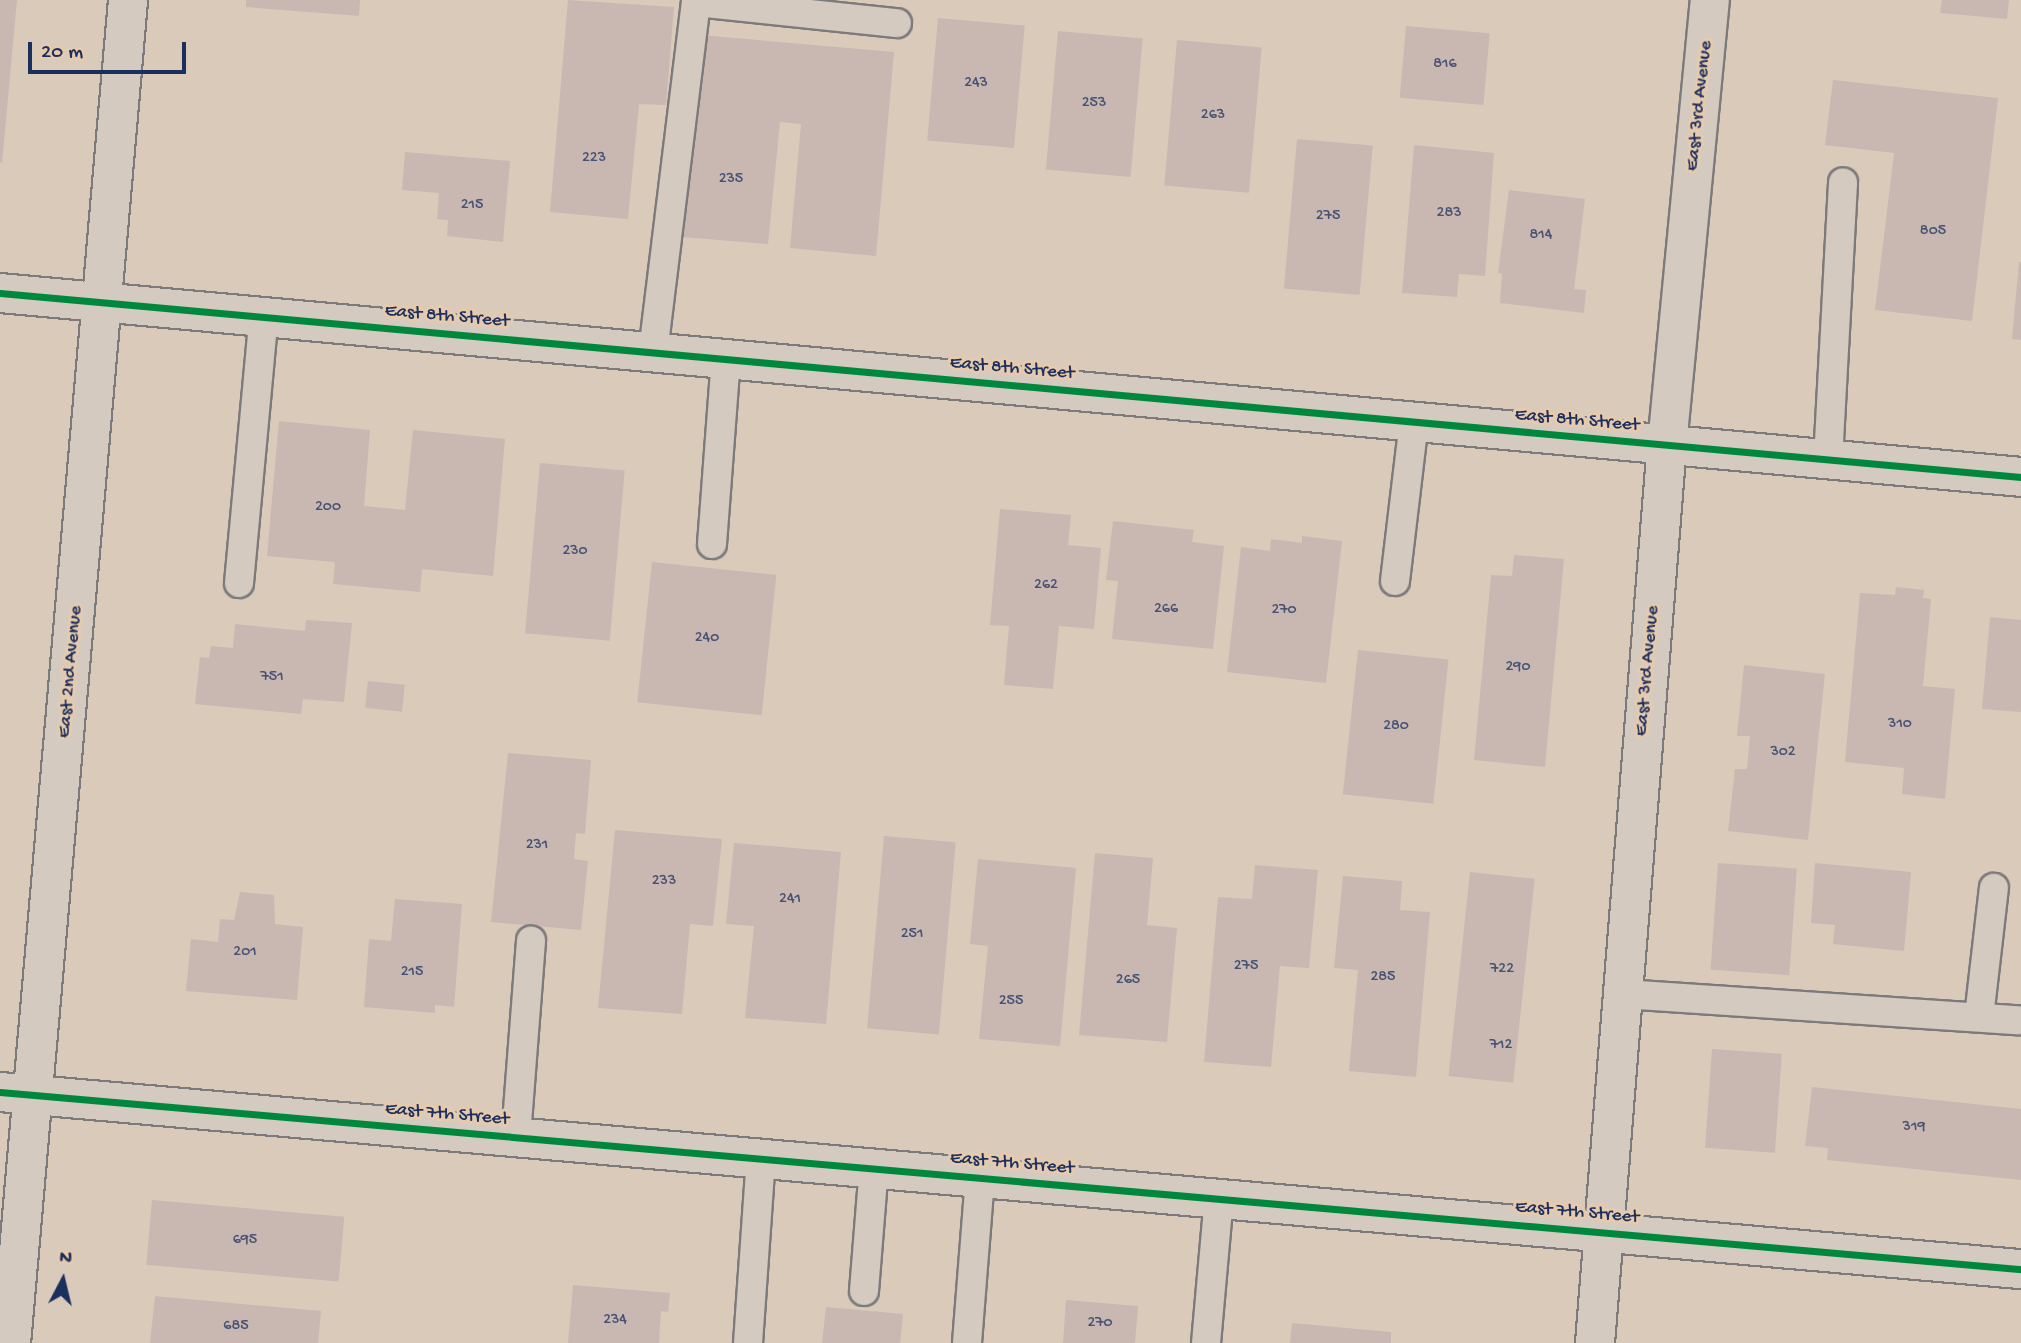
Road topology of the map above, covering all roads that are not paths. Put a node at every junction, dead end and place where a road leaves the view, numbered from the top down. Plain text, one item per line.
1 (128, 0) edge
2 (1710, 0) edge
3 (897, 23) dead end
4 (1843, 182) dead end
5 (0, 293) edge
6 (102, 301) junction
7 (264, 316) junction
8 (653, 352) junction
9 (726, 359) junction
10 (1414, 422) junction
11 (1667, 445) junction
12 (1828, 460) junction
13 (2021, 477) edge
14 (712, 544) dead end
15 (1395, 581) dead end
16 (239, 583) dead end
17 (1994, 888) dead end
18 (531, 941) dead end
19 (1622, 994) junction
20 (1979, 1017) junction
21 (2018, 1020) dead end
22 (18, 1093) edge
23 (516, 1136) junction
24 (761, 1158) junction
25 (874, 1168) junction
26 (980, 1177) junction
27 (1219, 1198) junction
28 (1603, 1231) junction
29 (2021, 1269) edge
30 (864, 1291) dead end
31 (11, 1343) edge
32 (748, 1343) edge
33 (967, 1343) edge
34 (1206, 1343) edge
35 (1595, 1343) edge

1 - 6 street, East 2nd Avenue
2 - 11 street, East 3rd Avenue
3 - 8 lane
4 - 12 lane
5 - 6 street, East 8th Street
6 - 7 street, East 8th Street
6 - 22 street, East 2nd Avenue
7 - 8 street, East 8th Street
7 - 16 lane
8 - 9 street, East 8th Street
9 - 10 street, East 8th Street
9 - 14 lane
10 - 11 street, East 8th Street
10 - 15 lane
11 - 12 street, East 8th Street
11 - 19 street, East 3rd Avenue
12 - 13 street, East 8th Street
17 - 20 lane
18 - 23 lane
19 - 20 lane
19 - 28 street, East 3rd Avenue
20 - 21 lane
22 - 23 street, East 7th Street
22 - 31 street, East 2nd Avenue
23 - 24 street, East 7th Street
24 - 25 street, East 7th Street
24 - 32 lane
25 - 26 street, East 7th Street
25 - 30 lane
26 - 27 street, East 7th Street
26 - 33 lane
27 - 28 street, East 7th Street
27 - 34 lane
28 - 29 street, East 7th Street
28 - 35 street, East 3rd Avenue

